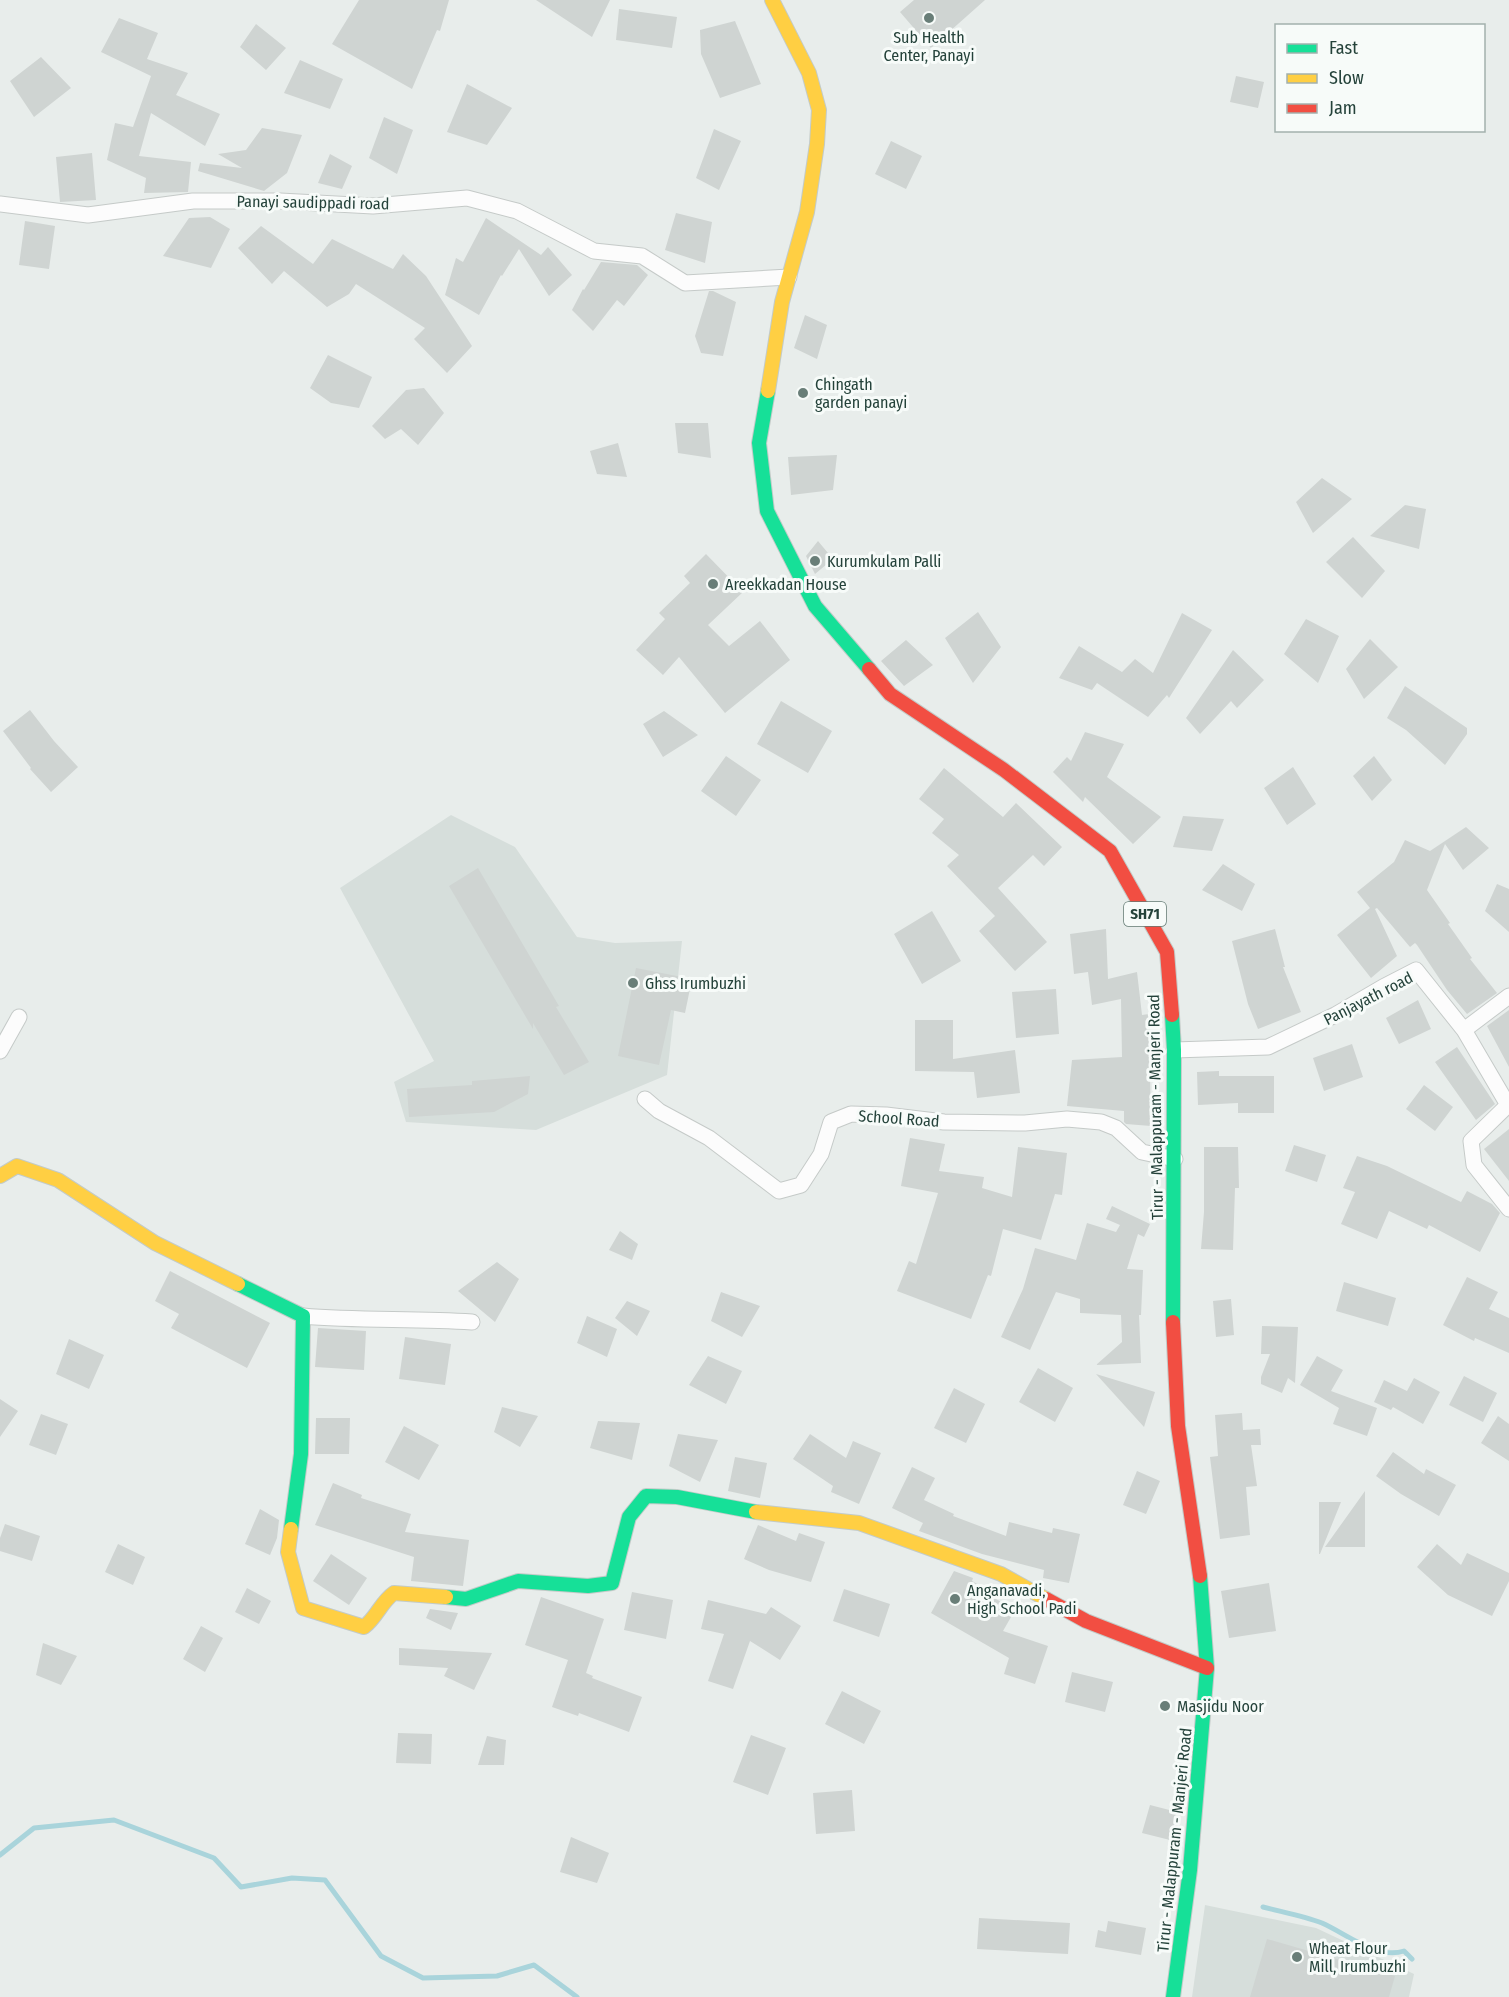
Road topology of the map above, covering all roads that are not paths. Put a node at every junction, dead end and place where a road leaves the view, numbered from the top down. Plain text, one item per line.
1 (772, 0) edge
2 (0, 204) edge
3 (789, 277) junction
4 (1509, 996) edge
5 (19, 1017) dead end
6 (1464, 1030) junction
7 (1174, 1050) junction
8 (0, 1051) edge
9 (645, 1099) dead end
10 (1175, 1159) junction
11 (0, 1176) edge
12 (1509, 1209) edge
13 (303, 1316) junction
14 (472, 1322) dead end
15 (1207, 1668) junction
16 (1173, 1997) edge

1 - 3 main road, Tirur - Malappuram - Manjeri Road / SH71
2 - 3 street, Panayi saudippadi road
3 - 7 main road, Tirur - Malappuram - Manjeri Road / SH71
4 - 6 street
5 - 8 street
6 - 7 street, Panjayath road
6 - 12 street, Panjayath road
7 - 10 main road, Tirur - Malappuram - Manjeri Road / SH71
9 - 10 street, School Road
10 - 15 main road, Tirur - Malappuram - Manjeri Road / SH71
11 - 13 main road
13 - 14 street
13 - 15 main road
15 - 16 main road, Tirur - Malappuram - Manjeri Road / SH71

